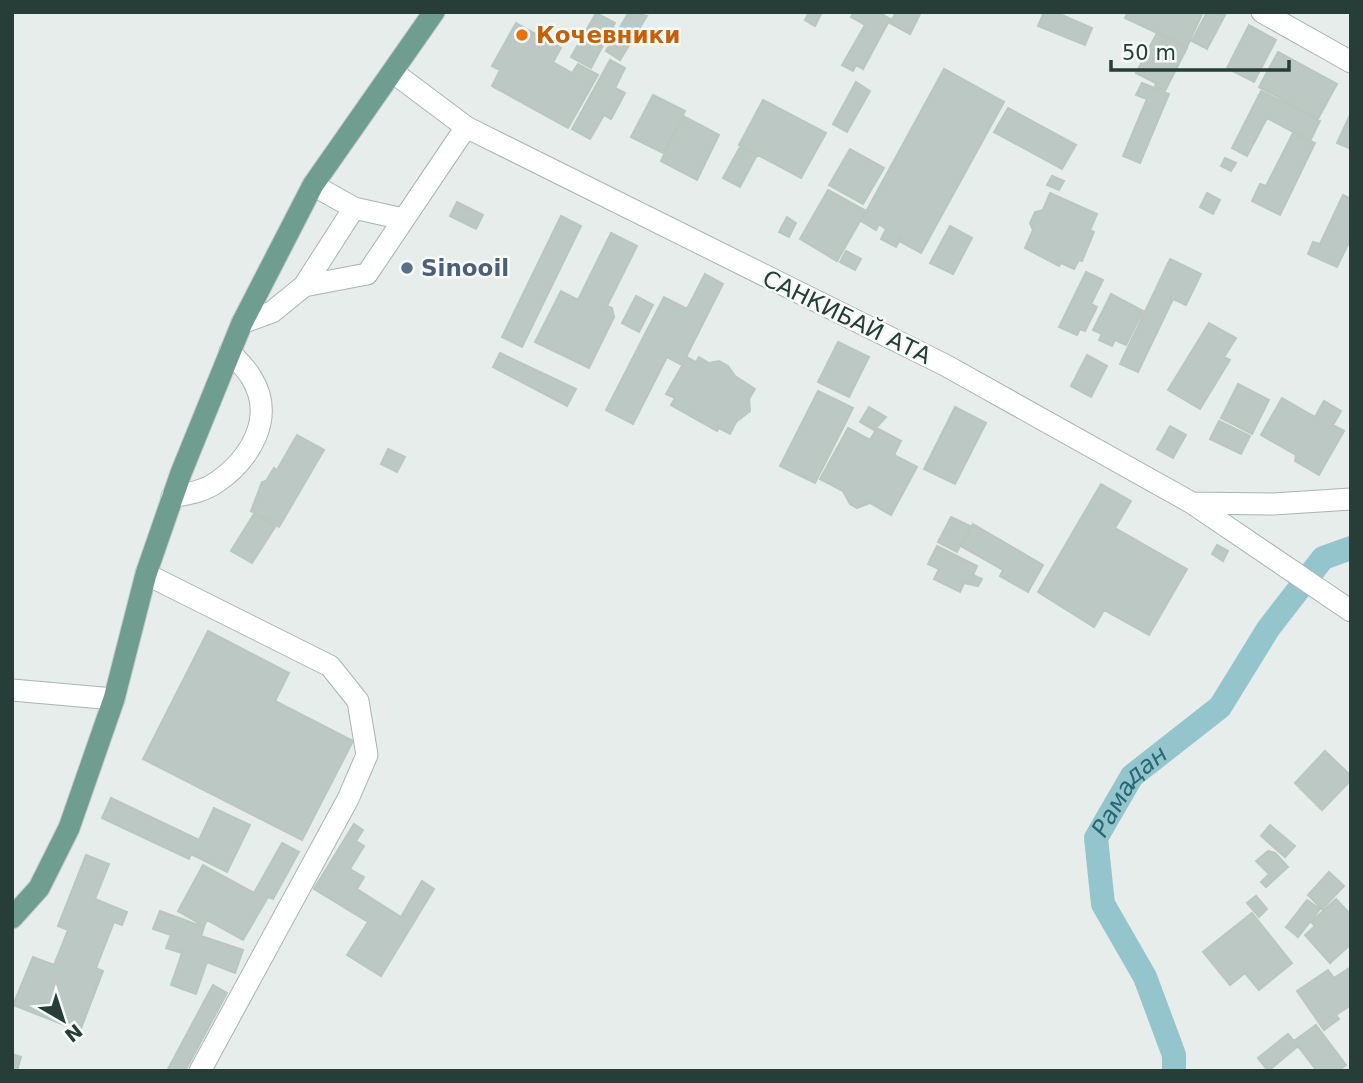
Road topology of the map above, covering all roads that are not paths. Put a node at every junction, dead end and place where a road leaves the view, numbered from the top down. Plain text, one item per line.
1 (434, 12) edge
2 (1262, 12) edge
3 (1351, 62) edge
4 (394, 73) junction
5 (466, 127) junction
6 (313, 185) junction
7 (354, 208) junction
8 (403, 219) junction
9 (304, 286) junction
10 (242, 323) junction
11 (230, 352) junction
12 (172, 497) junction
13 (1351, 499) edge
14 (1192, 503) junction
15 (146, 574) junction
16 (1351, 611) edge
17 (12, 690) edge
18 (114, 699) junction
19 (12, 918) edge
20 (200, 1071) edge

1 - 4 main road
2 - 3 street
4 - 5 street, САНКИБАЙ АТА
4 - 6 main road
5 - 8 street
5 - 14 street, САНКИБАЙ АТА
6 - 7 street
6 - 10 main road
7 - 8 street
7 - 9 street
8 - 9 street
9 - 10 street
10 - 11 main road
11 - 12 main road
11 - 12 street
12 - 15 main road
13 - 14 street
14 - 16 street, САНКИБАЙ АТА
15 - 18 main road
15 - 20 street
17 - 18 street
18 - 19 main road

